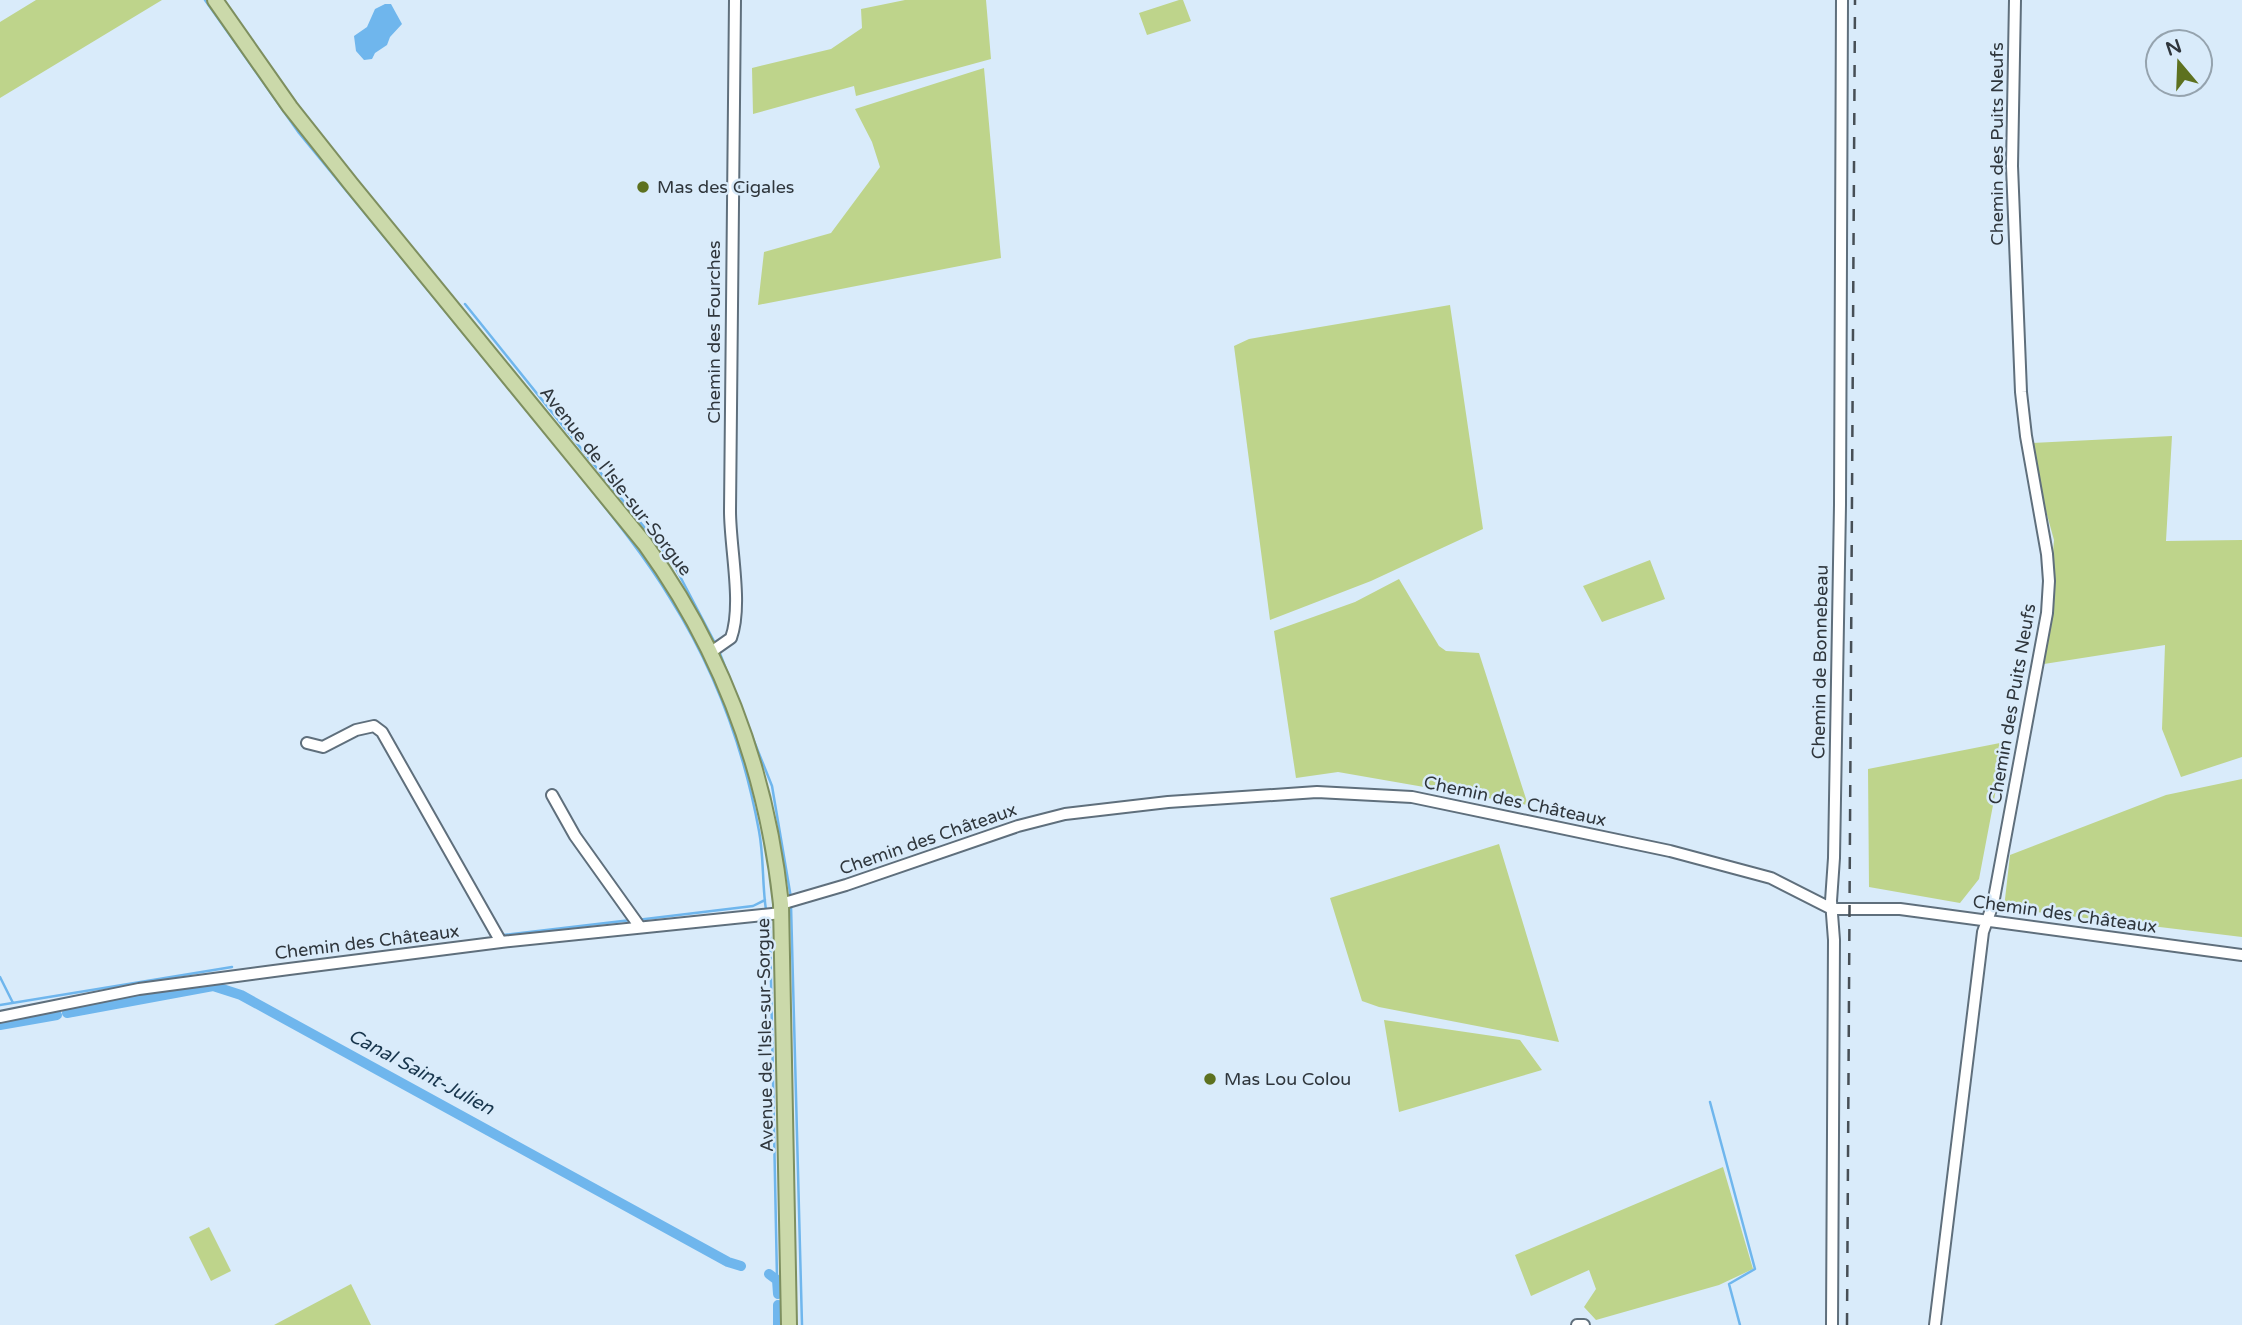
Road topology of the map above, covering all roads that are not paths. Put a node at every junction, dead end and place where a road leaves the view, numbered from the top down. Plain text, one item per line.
1 (215, 0) edge
2 (735, 0) edge
3 (1842, 0) edge
4 (2015, 0) edge
5 (711, 652) junction
6 (307, 743) dead end
7 (552, 795) dead end
8 (782, 909) junction
9 (1832, 909) junction
10 (1986, 921) junction
11 (640, 927) junction
12 (501, 942) junction
13 (2242, 955) edge
14 (0, 1017) edge
15 (789, 1325) edge
16 (1577, 1325) edge
17 (1584, 1325) edge
18 (1832, 1325) edge
19 (1935, 1325) edge

1 - 5 main road, Avenue de l'Isle-sur-Sorgue
2 - 5 street, Chemin des Fourches
3 - 9 street, Chemin de Bonnebeau
4 - 10 street, Chemin des Puits Neufs
5 - 8 main road, Avenue de l'Isle-sur-Sorgue
6 - 12 street
7 - 11 street
8 - 9 street, Chemin des Châteaux
8 - 11 street, Chemin des Châteaux
8 - 15 main road, Avenue de l'Isle-sur-Sorgue
9 - 10 street, Chemin des Châteaux
9 - 18 street, Chemin de Bonnebeau
10 - 13 street, Chemin des Châteaux
10 - 19 street, Chemin des Puits Neufs
11 - 12 street, Chemin des Châteaux
12 - 14 street, Chemin des Châteaux
16 - 17 street

